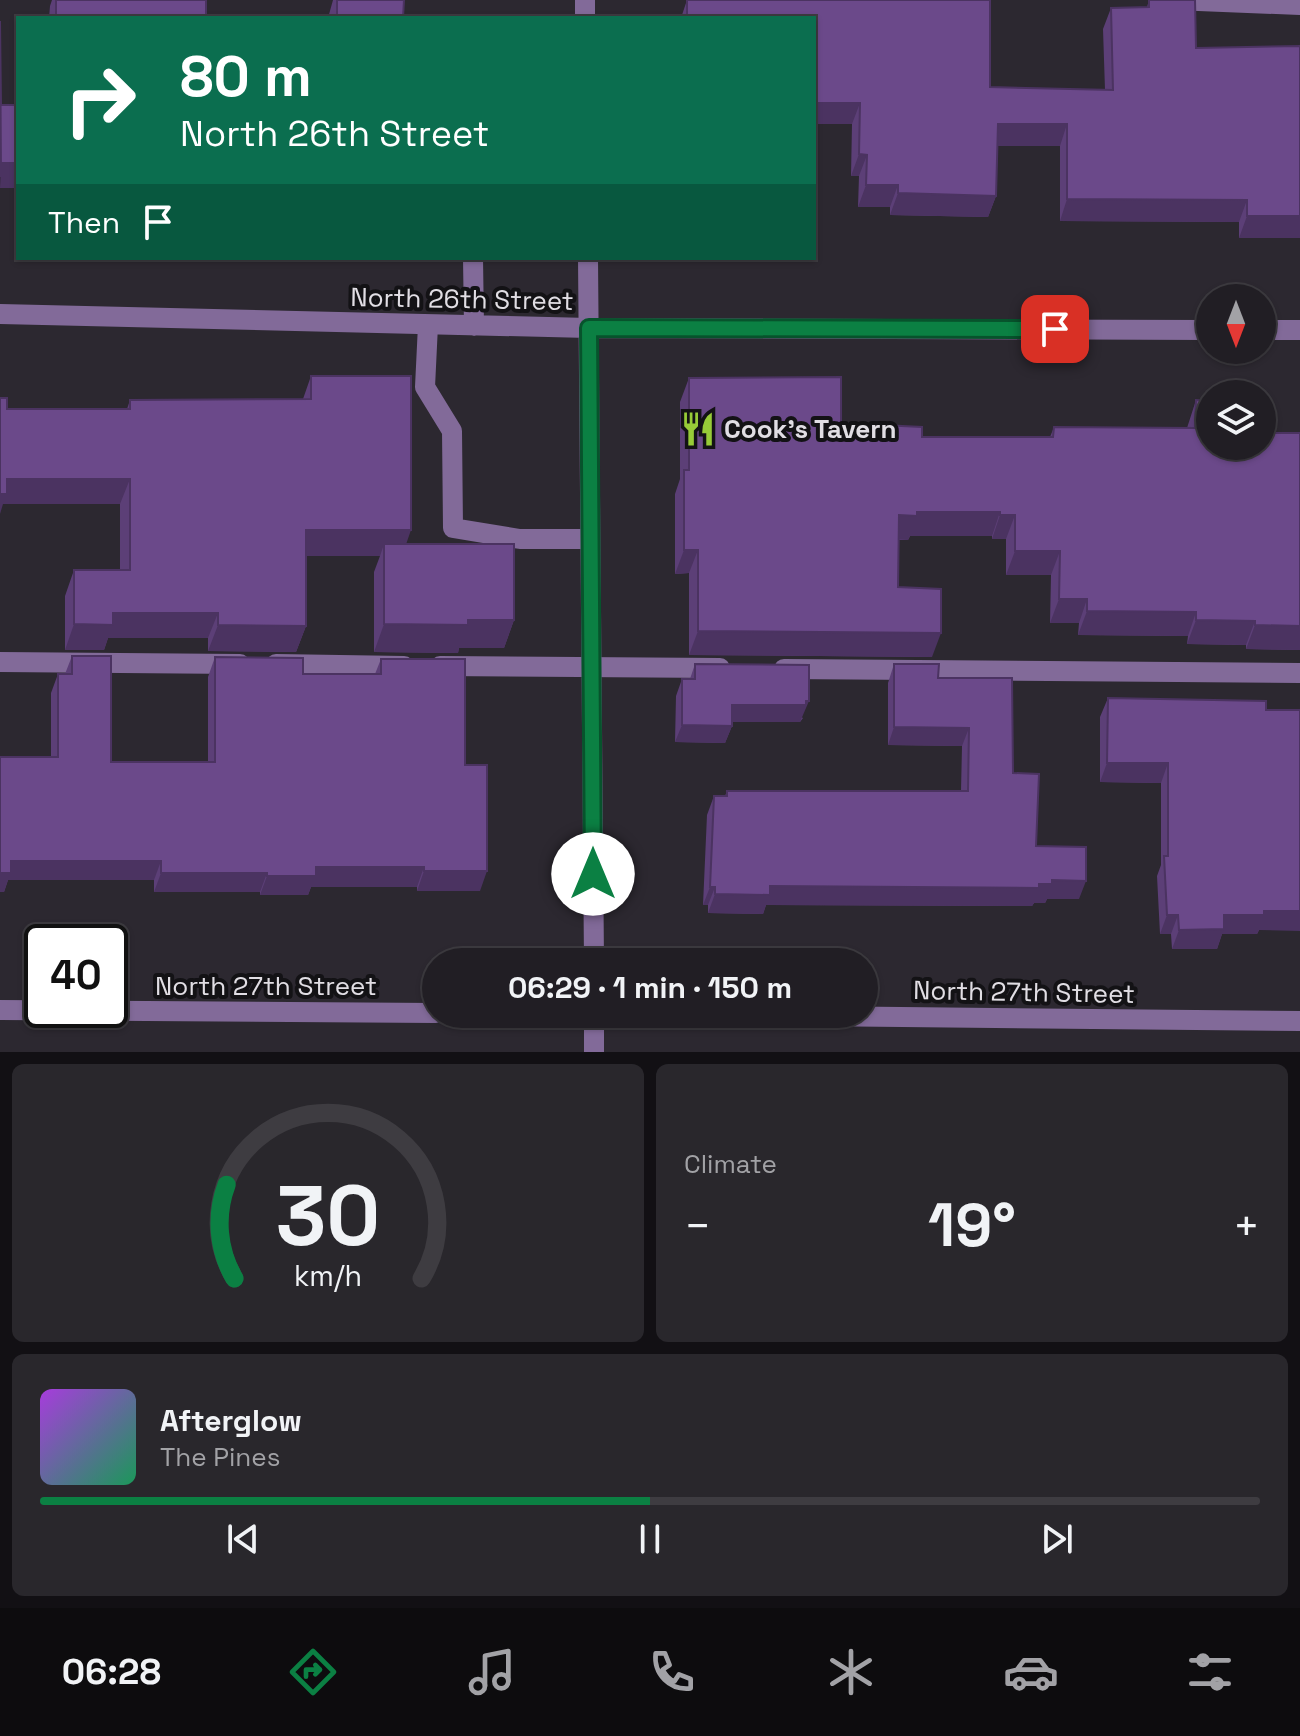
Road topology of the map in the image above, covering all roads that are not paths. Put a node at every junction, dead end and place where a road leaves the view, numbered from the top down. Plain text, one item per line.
1 (1174, 0) edge
2 (1300, 5) edge
3 (473, 260) edge
4 (588, 260) edge
5 (0, 314) edge
6 (428, 325) junction
7 (474, 326) junction
8 (589, 328) junction
9 (1196, 330) edge
10 (1276, 330) edge
11 (1300, 330) edge
12 (590, 539) junction
13 (0, 662) edge
14 (591, 667) junction
15 (733, 668) edge
16 (765, 668) edge
17 (1300, 673) edge
18 (594, 948) edge
19 (0, 1010) edge
20 (422, 1013) edge
21 (878, 1017) edge
22 (1300, 1021) edge
23 (594, 1028) edge
24 (594, 1052) edge

1 - 2 street
3 - 7 street
4 - 8 street
5 - 6 street, North 26th Street
6 - 7 street, North 26th Street
6 - 12 street
7 - 8 street, North 26th Street
8 - 9 street, North 26th Street
8 - 12 street
10 - 11 street
12 - 14 street
13 - 14 street
14 - 15 street
14 - 18 street
16 - 17 street
19 - 20 street, North 27th Street
21 - 22 street, North 27th Street
23 - 24 street

